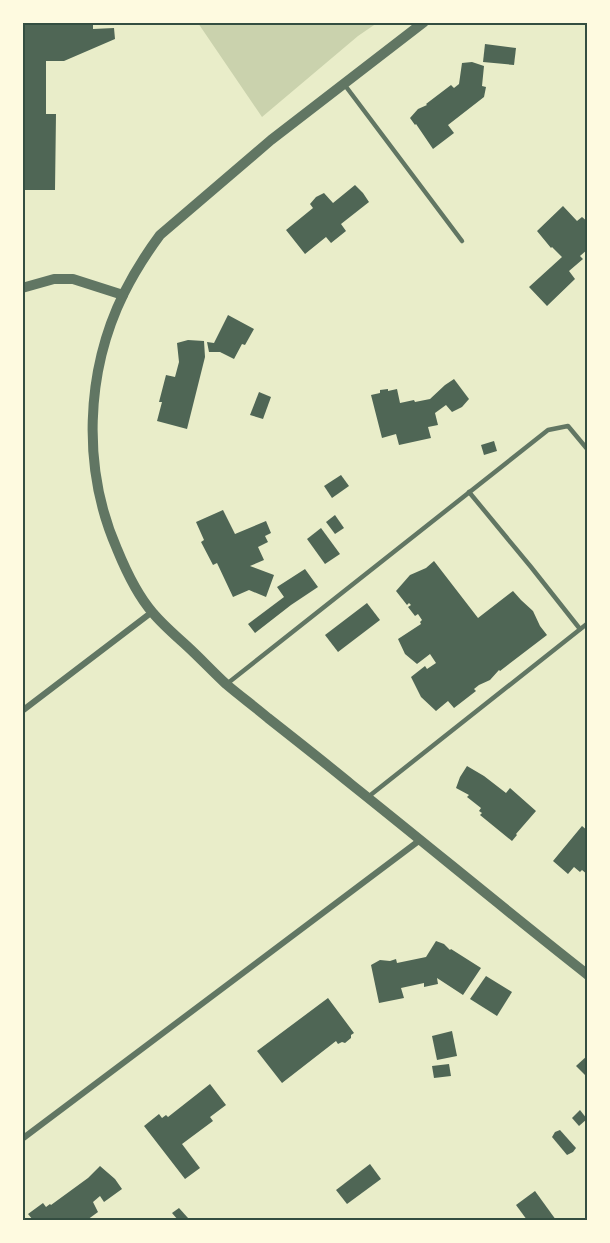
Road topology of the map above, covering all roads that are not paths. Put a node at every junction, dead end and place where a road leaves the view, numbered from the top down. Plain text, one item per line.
1 (424, 22) edge
2 (344, 84) junction
3 (462, 241) dead end
4 (22, 288) edge
5 (123, 295) junction
6 (588, 450) edge
7 (469, 492) junction
8 (152, 612) junction
9 (588, 623) edge
10 (580, 629) junction
11 (226, 684) junction
12 (22, 711) edge
13 (368, 797) junction
14 (420, 840) junction
15 (588, 975) edge
16 (22, 1139) edge

1 - 2 street
2 - 3 lane
2 - 5 street
4 - 5 street
5 - 8 street
6 - 7 lane
7 - 10 lane
7 - 11 lane
8 - 11 street
8 - 12 street
9 - 10 lane
10 - 13 lane
11 - 13 street
13 - 14 street
14 - 15 street
14 - 16 street

